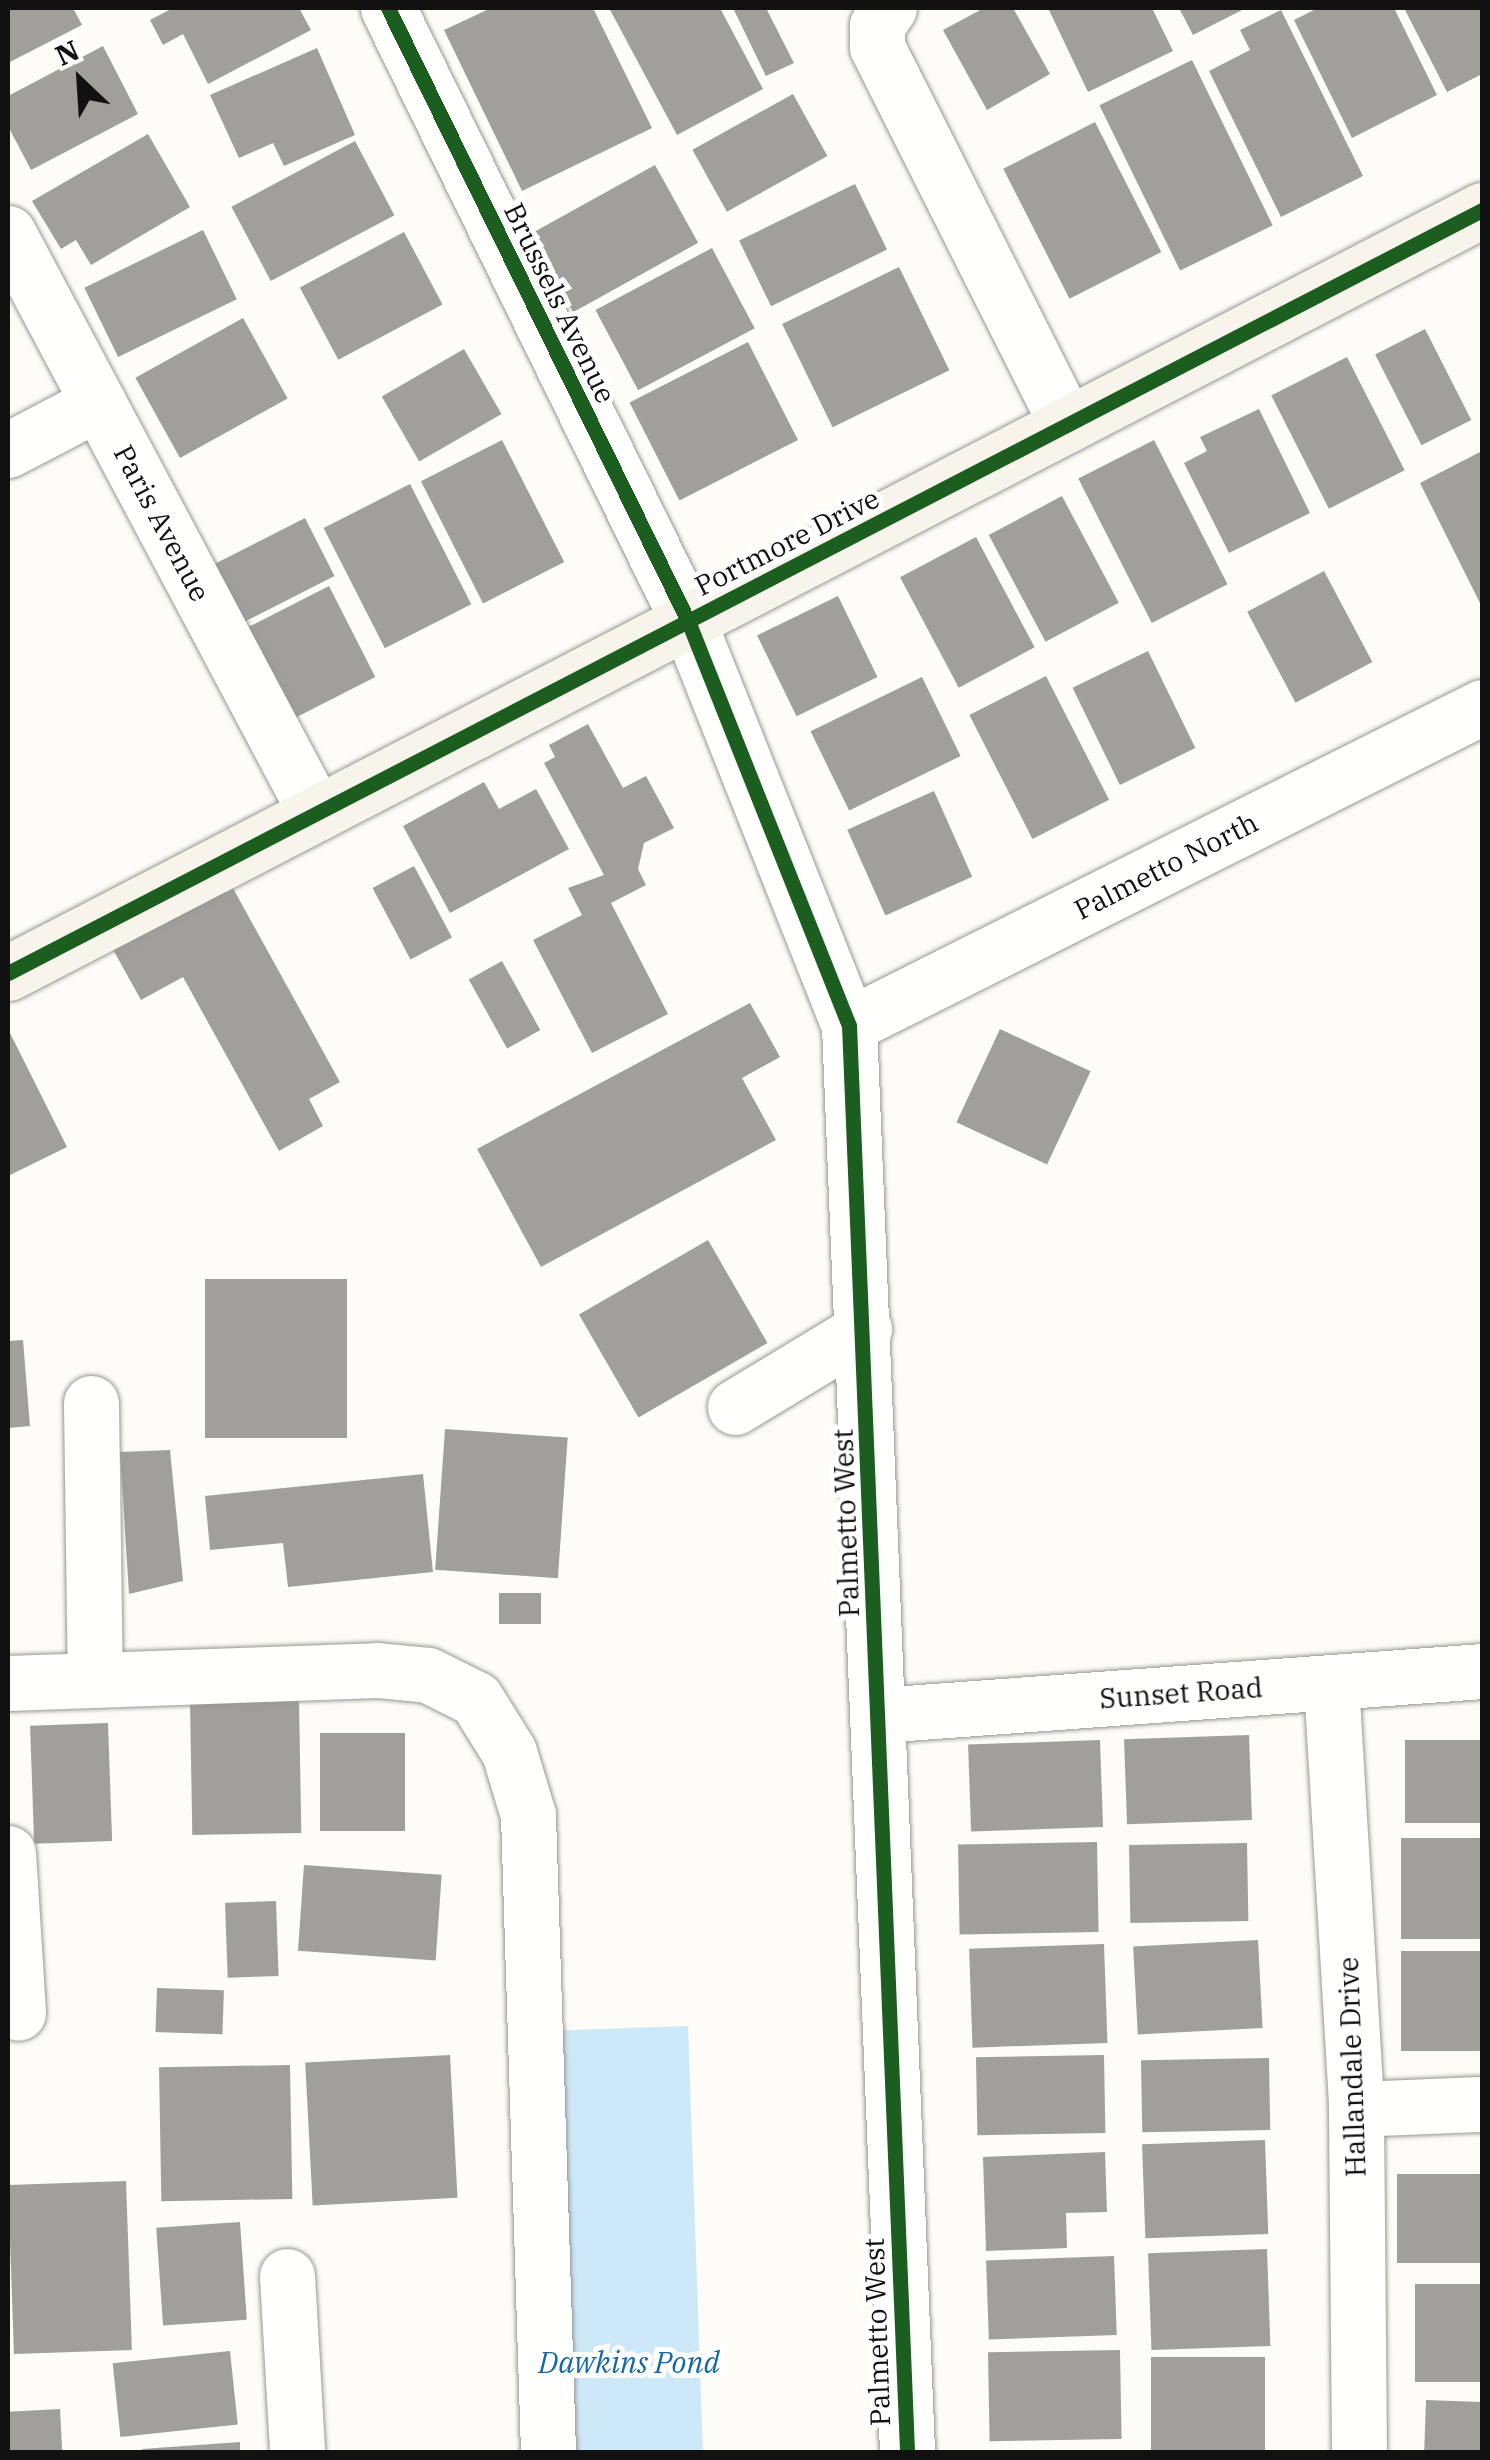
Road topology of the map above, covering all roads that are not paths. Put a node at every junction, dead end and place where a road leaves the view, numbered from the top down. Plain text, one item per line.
1 (388, 8) edge
2 (883, 16) edge
3 (1482, 210) edge
4 (8, 233) edge
5 (98, 402) junction
6 (1067, 425) junction
7 (8, 450) edge
8 (688, 621) junction
9 (1482, 707) edge
10 (316, 814) junction
11 (8, 973) edge
12 (848, 1025) junction
13 (864, 1329) junction
14 (91, 1403) dead end
15 (735, 1406) dead end
16 (1482, 1670) edge
17 (95, 1680) junction
18 (1331, 1682) junction
19 (8, 1683) edge
20 (878, 1715) junction
21 (8, 1853) edge
22 (18, 2013) dead end
23 (1482, 2104) edge
24 (1356, 2109) junction
25 (287, 2276) dead end
26 (297, 2452) edge
27 (548, 2452) edge
28 (907, 2452) edge
29 (1359, 2452) edge

1 - 8 street, Brussels Avenue
2 - 6 street
3 - 6 street, Portmore Drive
4 - 5 street, Paris Avenue
5 - 7 street
5 - 10 street, Paris Avenue
6 - 8 street, Portmore Drive
8 - 10 street, Portmore Drive
8 - 12 street, Palmetto West
9 - 12 street, Palmetto North
10 - 11 street, Portmore Drive
12 - 13 street, Palmetto West
13 - 15 street
13 - 20 street, Palmetto West
14 - 17 street
16 - 18 street, Sunset Road
17 - 19 street
17 - 27 street
18 - 20 street, Sunset Road
18 - 24 street, Hallandale Drive
20 - 28 street, Palmetto West
21 - 22 street
23 - 24 street
24 - 29 street, Hallandale Drive
25 - 26 street

